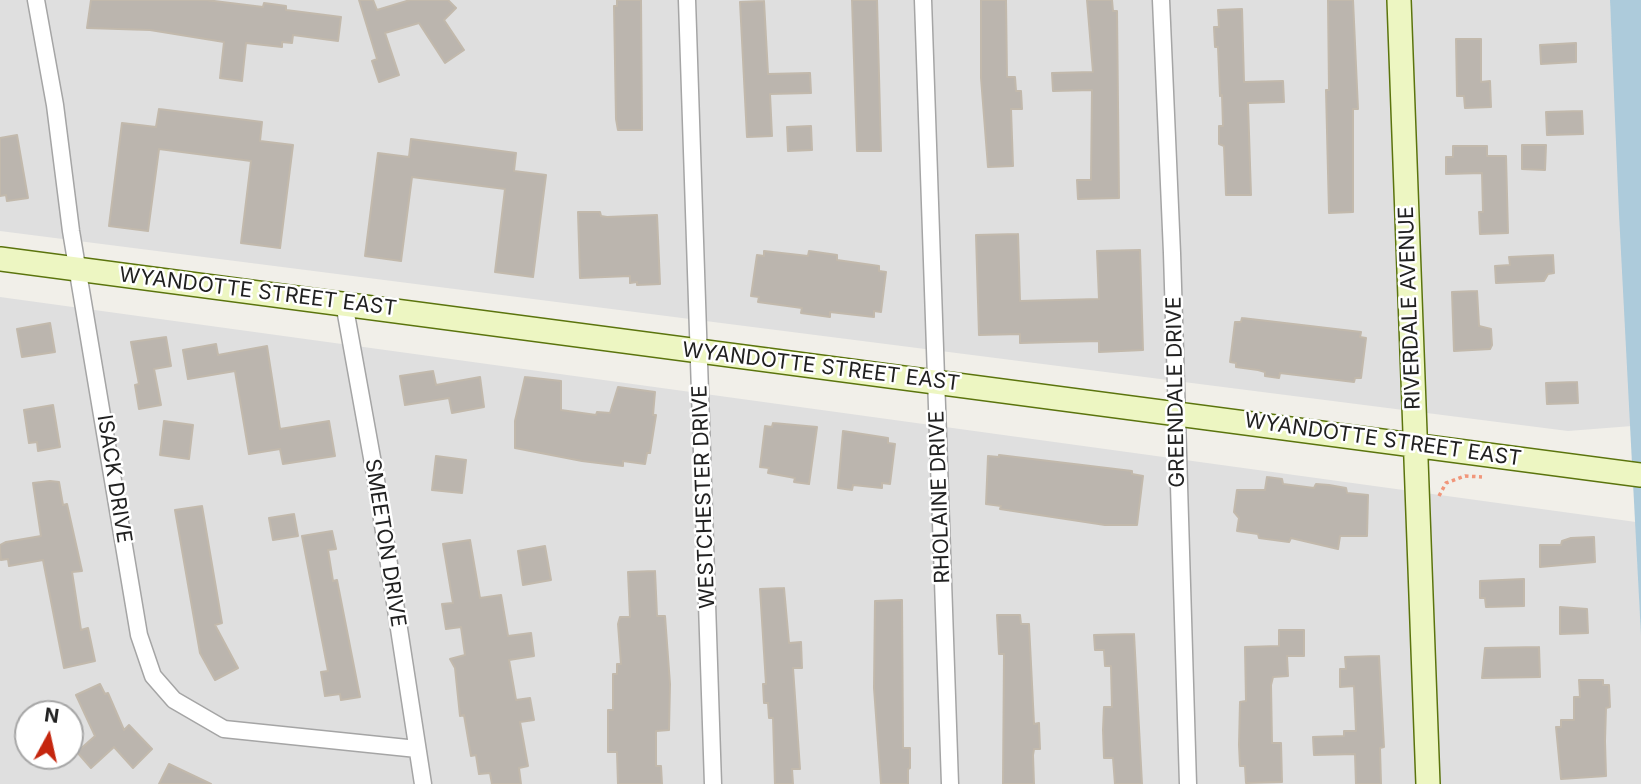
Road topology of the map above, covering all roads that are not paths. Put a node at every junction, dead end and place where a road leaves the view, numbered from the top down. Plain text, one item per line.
1 (36, 0) edge
2 (687, 0) edge
3 (923, 0) edge
4 (1161, 0) edge
5 (1399, 0) edge
6 (0, 259) edge
7 (78, 269) junction
8 (344, 303) junction
9 (701, 352) junction
10 (936, 381) junction
11 (1176, 412) junction
12 (1414, 444) junction
13 (1641, 474) edge
14 (417, 749) junction
15 (423, 784) edge
16 (713, 784) edge
17 (950, 784) edge
18 (1188, 784) edge
19 (1427, 784) edge

1 - 7 street, ISACK DRIVE
2 - 9 street, WESTCHESTER DRIVE
3 - 10 street, RHOLAINE DRIVE
4 - 11 street, GREENDALE DRIVE
5 - 12 street, RIVERDALE AVENUE
6 - 7 street, WYANDOTTE STREET EAST
7 - 8 street, WYANDOTTE STREET EAST
7 - 14 street, ISACK DRIVE
8 - 9 street, WYANDOTTE STREET EAST
8 - 14 street, SMEETON DRIVE
9 - 10 street, WYANDOTTE STREET EAST
9 - 16 street, WESTCHESTER DRIVE
10 - 11 street, WYANDOTTE STREET EAST
10 - 17 street, RHOLAINE DRIVE
11 - 12 street, WYANDOTTE STREET EAST
11 - 18 street, GREENDALE DRIVE
12 - 13 street, WYANDOTTE STREET EAST
12 - 19 street, RIVERDALE AVENUE
14 - 15 street, SMEETON DRIVE

